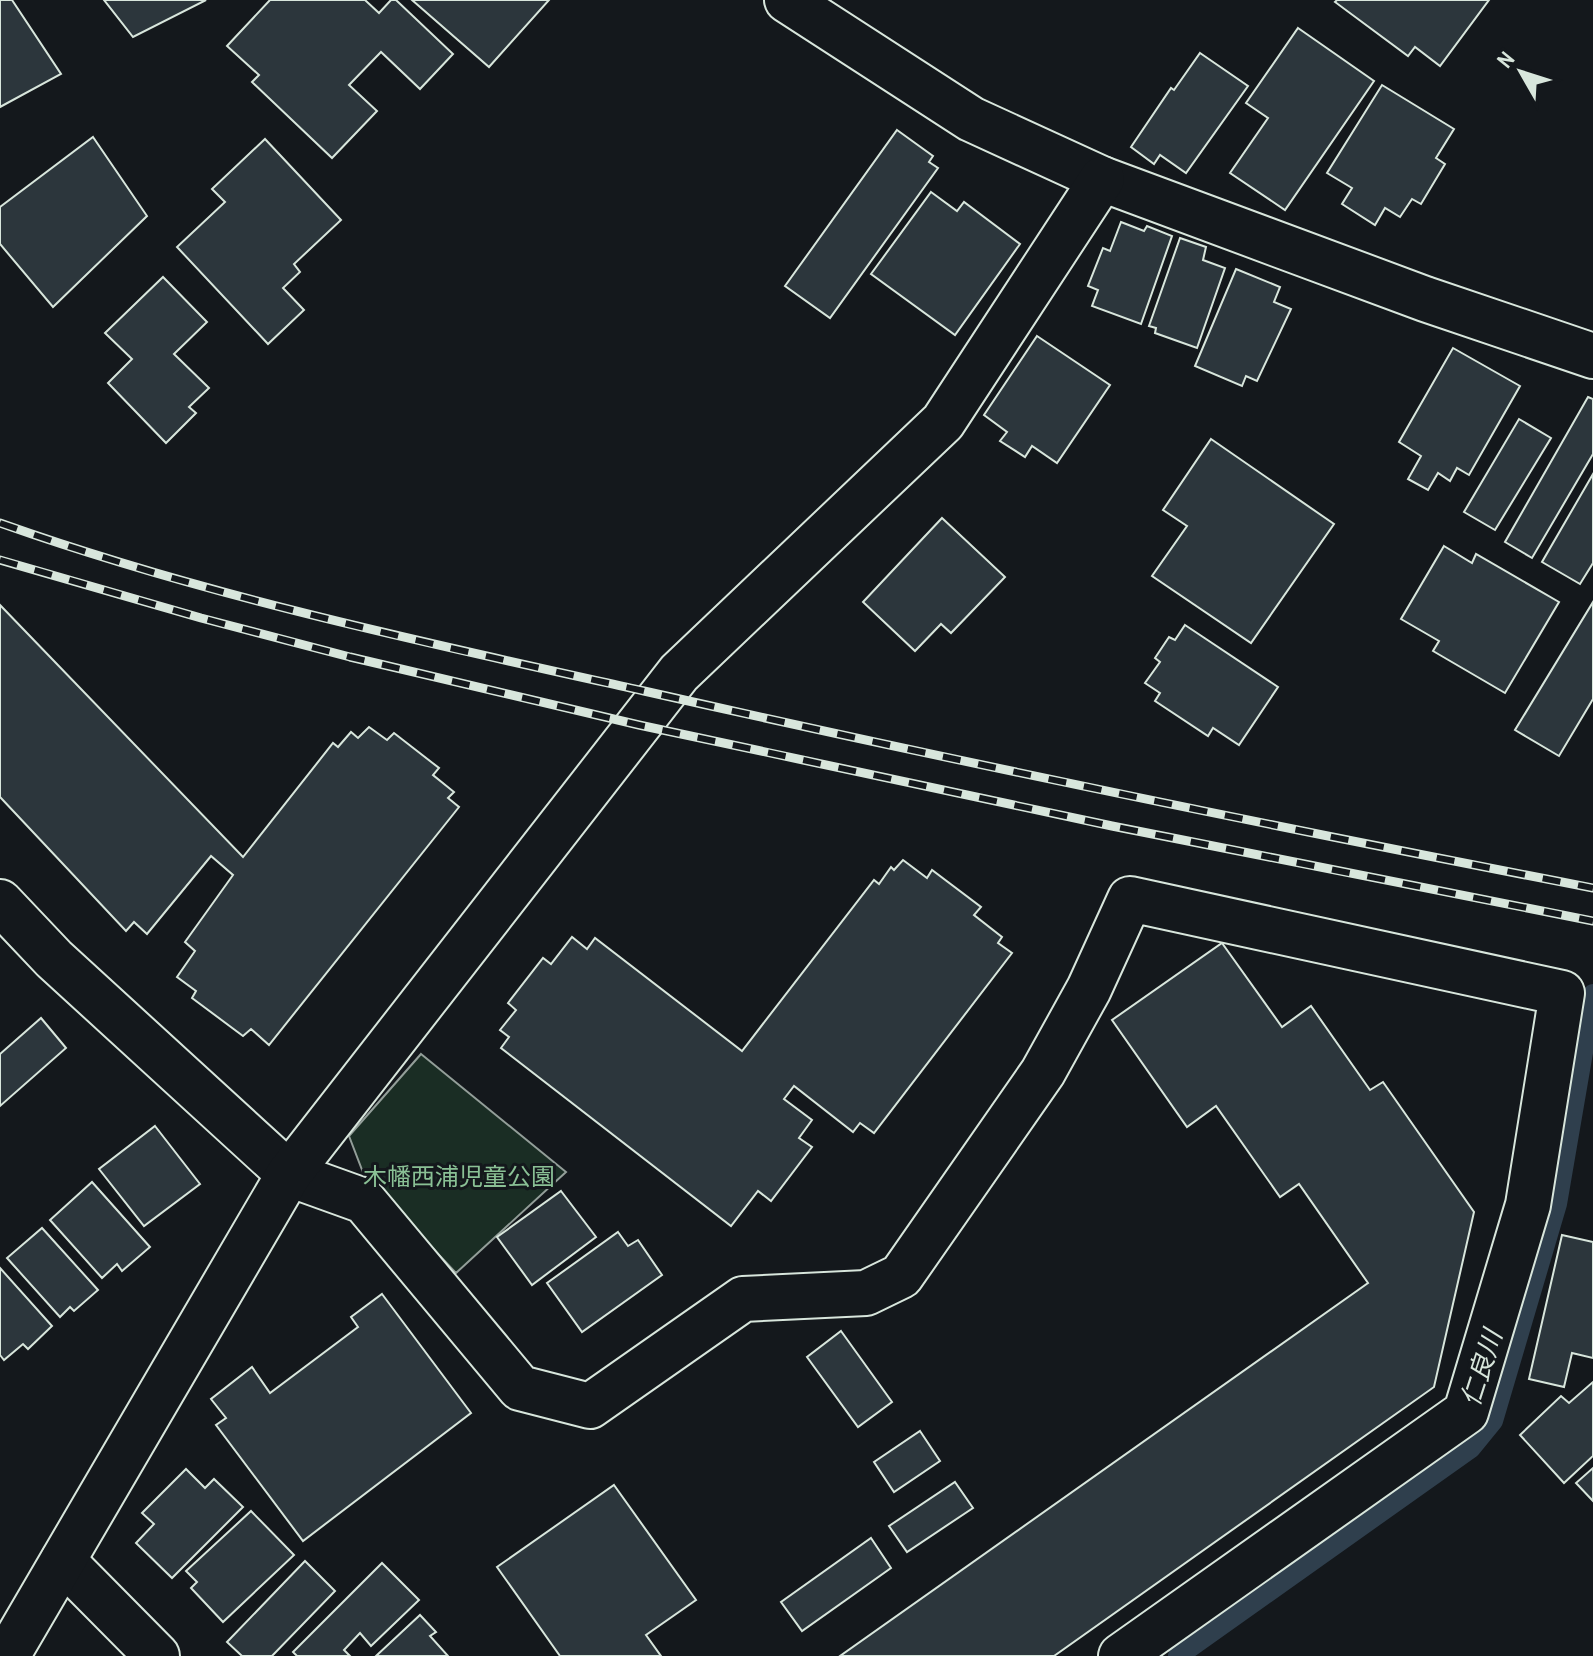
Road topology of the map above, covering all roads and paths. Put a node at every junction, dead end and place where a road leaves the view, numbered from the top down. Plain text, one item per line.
1 (787, 0) edge
2 (1102, 179) junction
3 (1593, 356) edge
4 (0, 902) edge
5 (289, 1174) junction
6 (63, 1561) junction
7 (7, 1656) edge
8 (157, 1656) edge
9 (1121, 1656) edge

1 - 2 street
2 - 3 street
2 - 5 street
4 - 5 street
5 - 6 street
5 - 9 street
6 - 7 street
6 - 8 street

